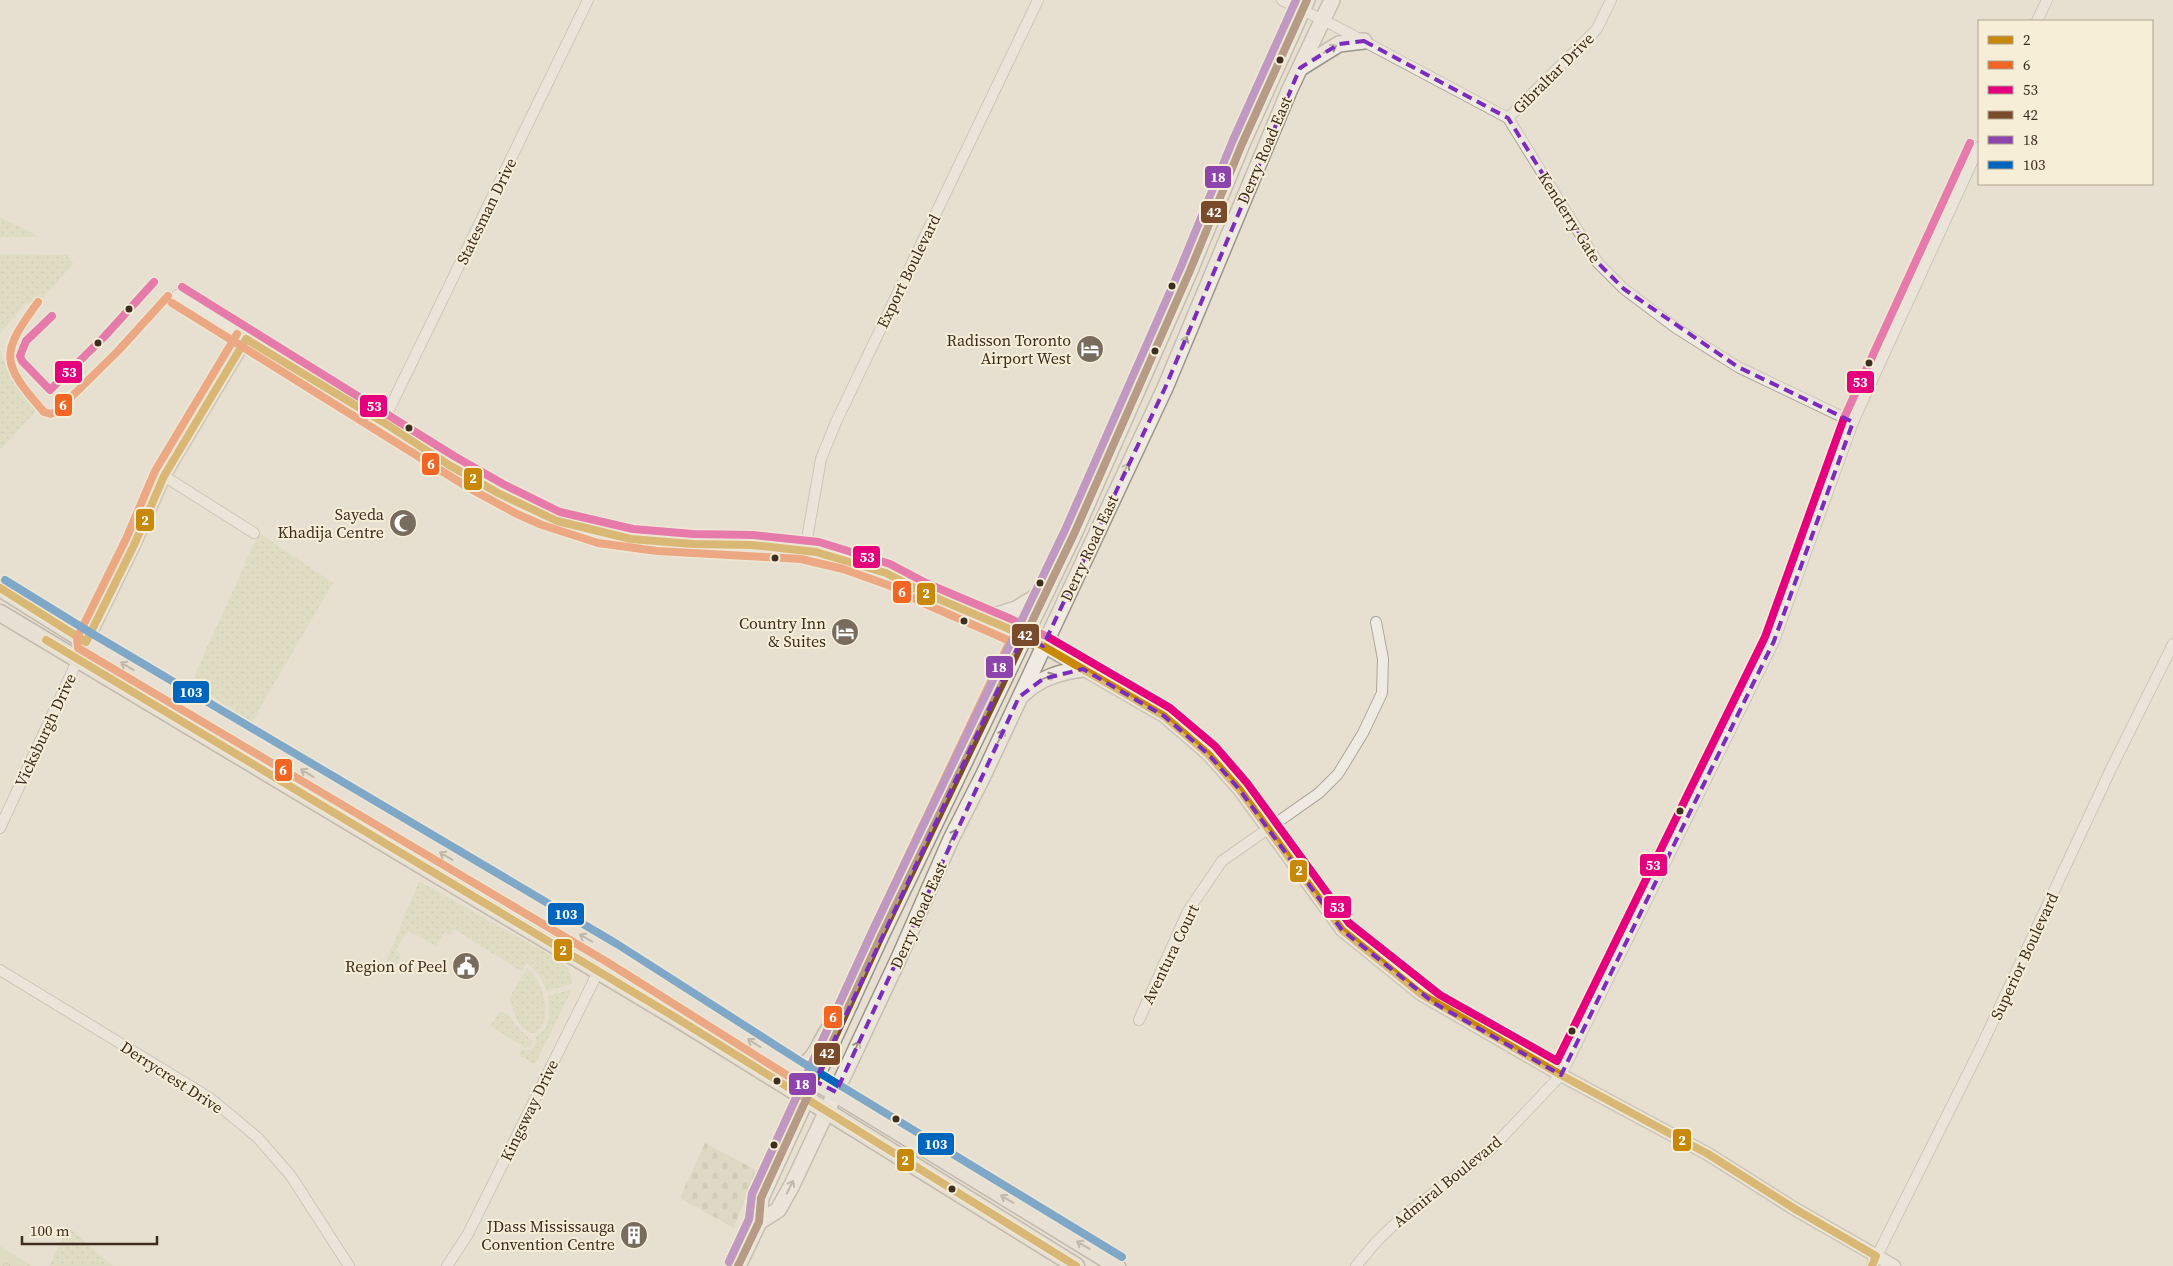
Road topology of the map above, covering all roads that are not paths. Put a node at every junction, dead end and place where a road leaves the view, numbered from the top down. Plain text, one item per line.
1 (588, 0) edge
2 (1038, 0) edge
3 (1282, 0) edge
4 (1332, 0) edge
5 (1611, 0) edge
6 (2047, 0) edge
7 (1304, 5) edge
8 (1324, 20) junction
9 (2037, 20) edge
10 (1364, 41) junction
11 (1300, 68) junction
12 (1508, 118) junction
13 (1253, 121) junction
14 (1273, 129) junction
15 (1978, 149) edge
16 (1225, 186) junction
17 (1245, 195) junction
18 (177, 295) dead end
19 (246, 339) junction
20 (384, 422) junction
21 (1853, 422) junction
22 (164, 476) junction
23 (1096, 482) junction
24 (1115, 492) junction
25 (254, 533) dead end
26 (1074, 534) junction
27 (1091, 541) junction
28 (804, 550) junction
29 (0, 588) edge
30 (1045, 591) junction
31 (0, 613) edge
32 (984, 619) junction
33 (1376, 622) dead end
34 (1023, 636) junction
35 (86, 642) junction
36 (2173, 644) edge
37 (1043, 646) junction
38 (78, 659) junction
39 (1083, 670) junction
40 (1019, 697) junction
41 (0, 828) edge
42 (1268, 829) junction
43 (612, 953) junction
44 (0, 970) edge
45 (598, 972) junction
46 (850, 1003) junction
47 (1138, 1020) dead end
48 (795, 1069) junction
49 (1561, 1075) junction
50 (815, 1081) junction
51 (836, 1092) junction
52 (808, 1099) junction
53 (828, 1111) junction
54 (759, 1222) junction
55 (1874, 1261) edge
56 (349, 1266) edge
57 (447, 1266) edge
58 (738, 1266) edge
59 (1076, 1266) edge
60 (1117, 1266) edge
61 (1356, 1266) edge
62 (1894, 1266) edge

1 - 20 street, Statesman Drive
2 - 28 street, Export Boulevard
3 - 7 street
4 - 8 main road, Derry Road East
5 - 12 street, Gibraltar Drive
6 - 9 street
7 - 8 street
7 - 13 main road, Derry Road East
8 - 10 street
8 - 11 main road, Derry Road East
11 -> 10 main road
10 - 12 street
11 - 14 main road, Derry Road East
12 - 21 street, Kenderry Gate
13 - 14 main road
13 - 16 main road, Derry Road East
14 - 17 main road, Derry Road East
15 - 21 street, Admiral Boulevard
16 - 17 main road
16 - 23 main road, Derry Road East
24 -> 17 main road, Derry Road East
18 - 19 street
19 - 20 street
19 - 22 street
20 - 28 street
21 - 49 street, Admiral Boulevard
22 - 25 street
22 - 35 street
23 - 24 main road
23 - 26 main road, Derry Road East
24 - 27 main road, Derry Road East
26 - 27 main road
26 - 30 main road, Derry Road East
27 - 37 main road, Derry Road East
28 - 32 street
29 - 35 main road
30 - 32 main road
30 - 34 main road, Derry Road East
31 - 38 main road
32 - 34 street
33 - 42 street, Aventura Court
34 - 37 street
34 - 46 main road, Derry Road East
35 - 38 street
43 -> 35 main road
36 - 55 street, Superior Boulevard
37 - 39 street
37 - 40 main road, Derry Road East
38 - 41 street, Vicksburgh Drive
38 - 45 main road
40 -> 39 main road
39 - 42 street
51 -> 40 main road, Derry Road East
42 - 47 street, Aventura Court
42 - 49 street
43 - 45 street, Kingsway Drive
48 -> 43 main road
44 - 56 street, Derrycrest Drive
45 - 52 main road
45 - 57 street, Kingsway Drive
46 - 48 main road
46 - 50 main road, Derry Road East
48 - 50 main road
49 - 55 street
49 - 61 street, Admiral Boulevard
50 - 51 main road
50 - 52 main road, Derry Road East
51 - 53 main road, Derry Road East
60 -> 51 main road
52 - 53 main road
52 - 54 main road, Derry Road East
54 -> 53 main road, Derry Road East
53 - 59 main road
54 - 58 main road
55 - 62 street

